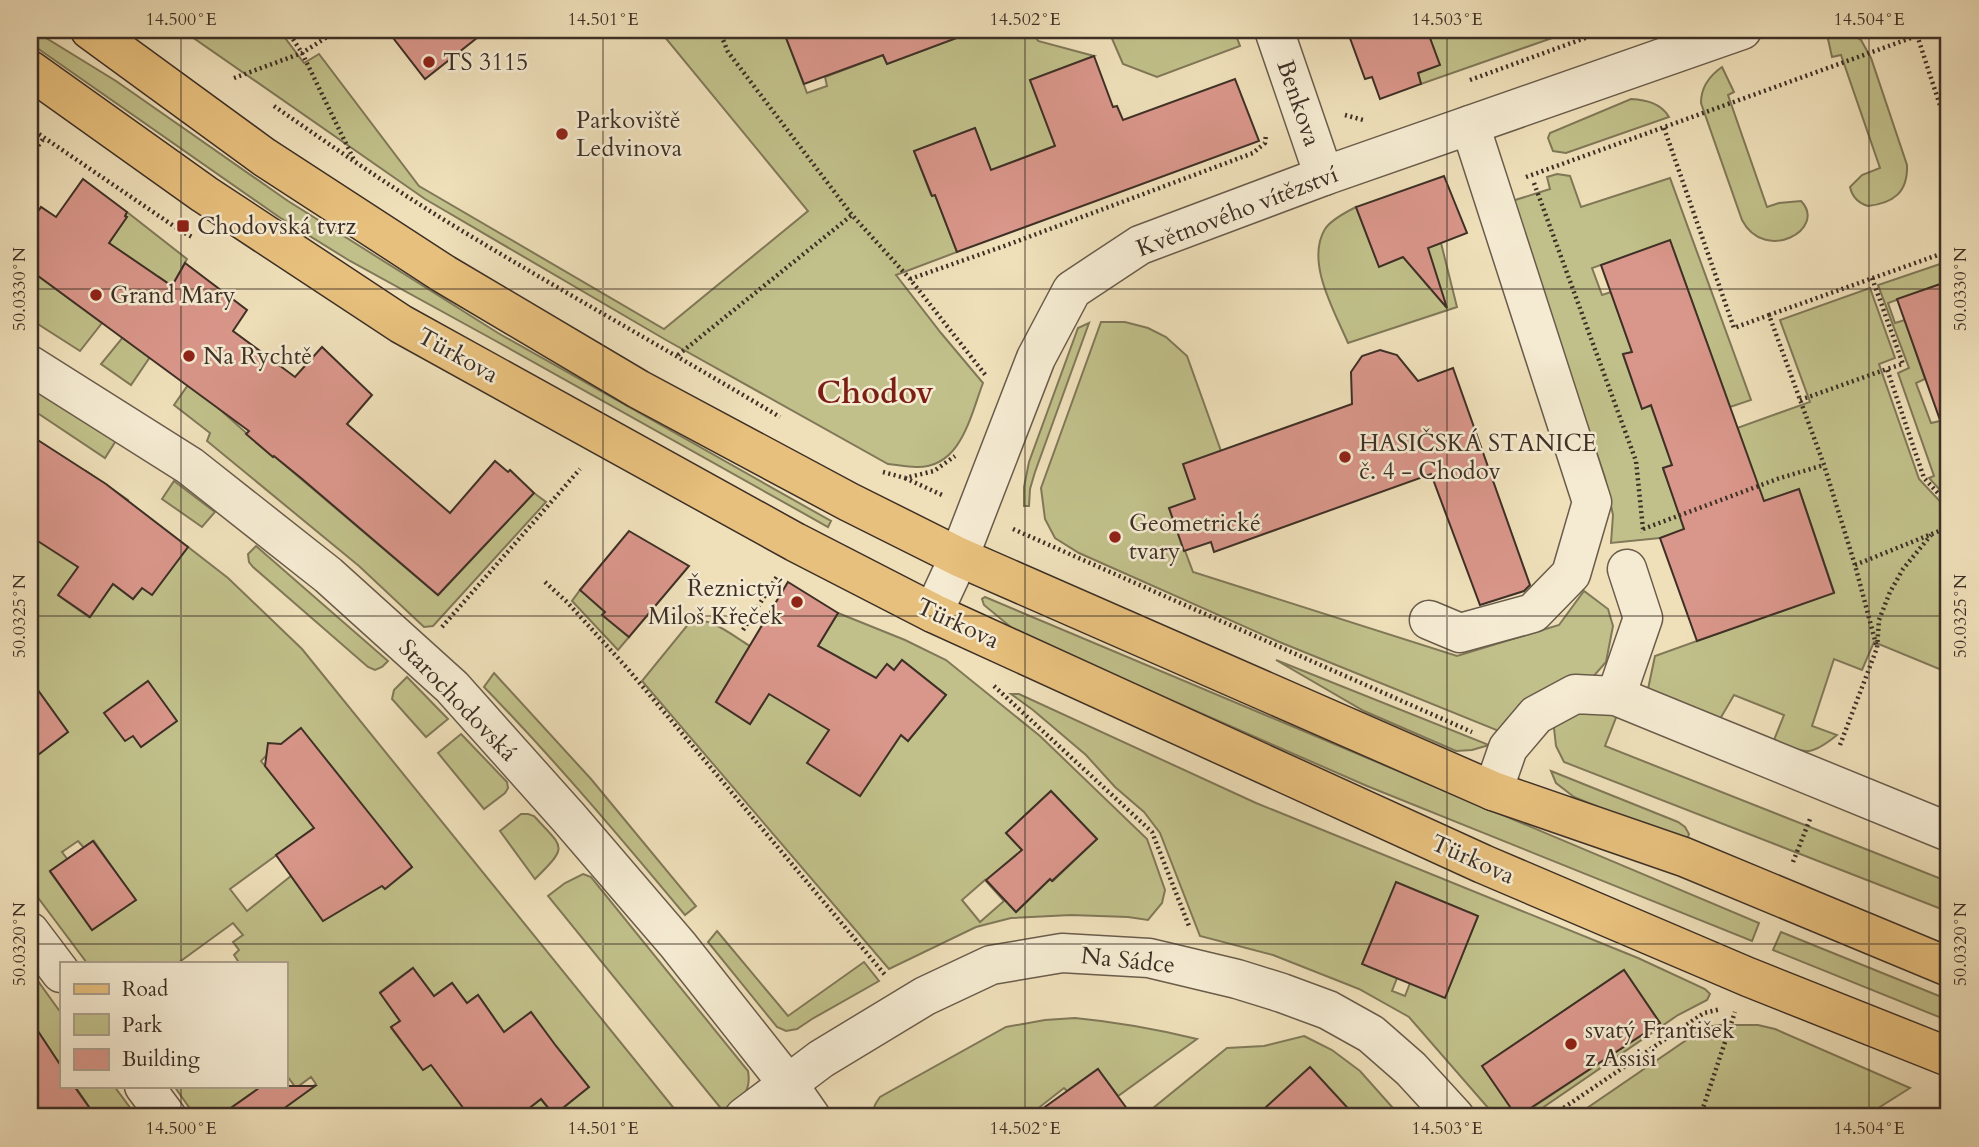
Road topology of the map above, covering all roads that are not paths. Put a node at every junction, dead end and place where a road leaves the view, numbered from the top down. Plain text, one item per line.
1 (90, 30) edge
2 (1274, 30) edge
3 (1742, 30) edge
4 (30, 70) edge
5 (1470, 125) junction
6 (1324, 176) junction
7 (30, 365) edge
8 (959, 558) junction
9 (1628, 569) road end
10 (933, 612) junction
11 (1429, 620) dead end
12 (1616, 696) junction
13 (1493, 791) junction
14 (1949, 832) edge
15 (30, 932) edge
16 (1949, 967) edge
17 (60, 972) edge
18 (1949, 1057) edge
19 (788, 1084) junction
20 (145, 1088) edge
21 (167, 1117) edge
22 (744, 1117) edge
23 (811, 1117) edge
24 (1455, 1117) edge

1 - 8 main road
2 - 6 street, Benkova
3 - 5 street, Květnového vítězství
4 - 10 main road, Türkova
5 - 6 street, Květnového vítězství
5 - 11 street
6 - 8 street, Květnového vítězství
7 - 19 street, Starochodovská
8 - 10 street, Květnového vítězství
8 - 13 main road
9 - 12 street
10 - 18 main road, Türkova
12 - 13 street
12 - 14 street
13 - 16 main road
15 - 17 street
19 - 22 street, Na Sádce
19 - 23 street, Starochodovská
19 - 24 street, Na Sádce
20 - 21 street

